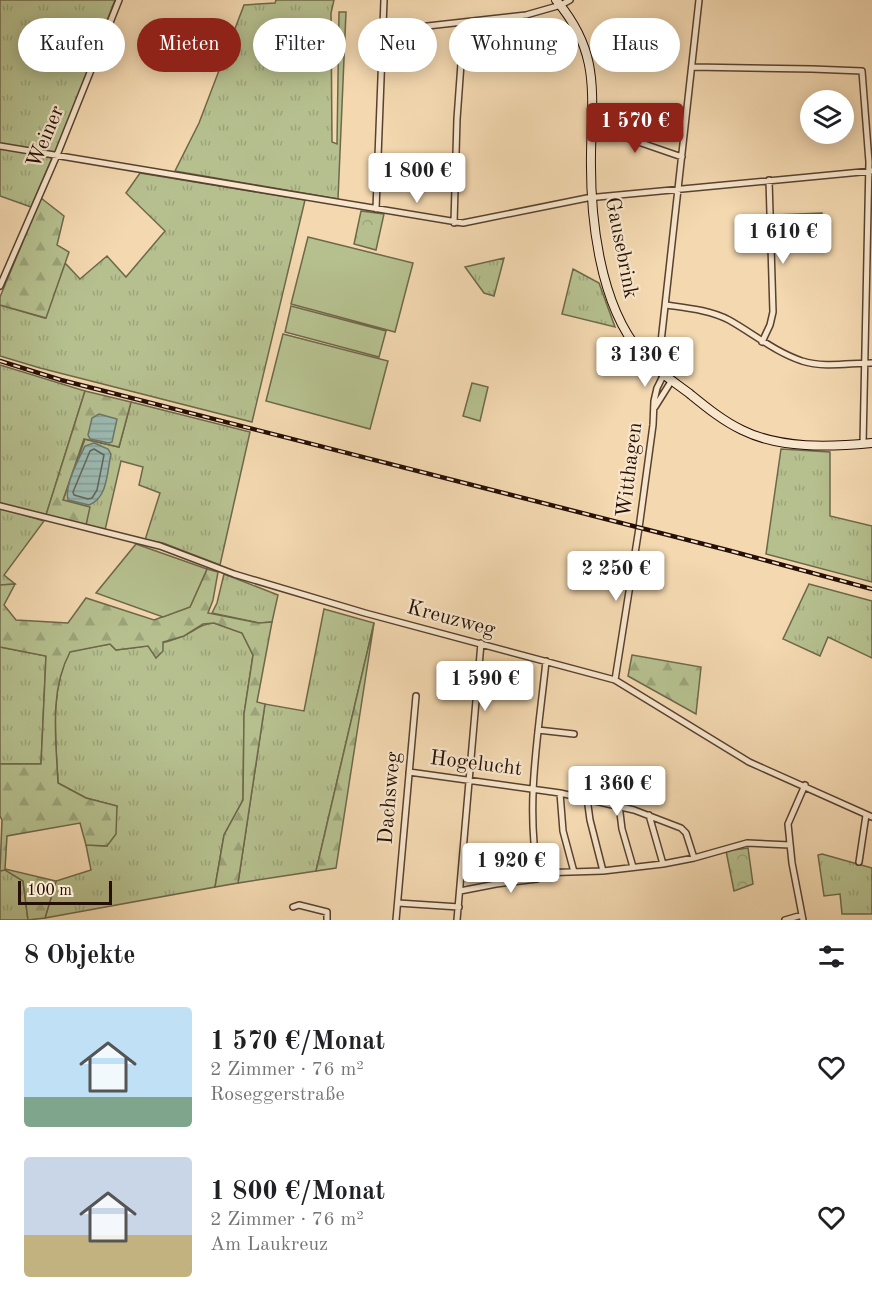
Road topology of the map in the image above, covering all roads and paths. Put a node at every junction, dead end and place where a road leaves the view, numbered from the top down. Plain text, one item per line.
1 (118, 0) edge
2 (384, 0) edge
3 (570, 0) edge
4 (699, 0) edge
5 (559, 3) edge
6 (383, 18) edge
7 (499, 18) edge
8 (692, 67) junction
9 (381, 72) edge
10 (460, 72) edge
11 (591, 135) junction
12 (0, 146) edge
13 (57, 155) junction
14 (682, 157) junction
15 (870, 172) edge
16 (769, 180) junction
17 (679, 189) junction
18 (592, 198) junction
19 (376, 209) junction
20 (454, 223) junction
21 (0, 286) edge
22 (666, 305) junction
23 (762, 342) junction
24 (660, 351) dead end
25 (864, 363) junction
26 (872, 363) edge
27 (664, 374) junction
28 (672, 380) junction
29 (655, 407) junction
30 (868, 444) edge
31 (0, 506) edge
32 (480, 643) junction
33 (546, 660) junction
34 (615, 680) junction
35 (416, 696) dead end
36 (538, 730) junction
37 (574, 734) dead end
38 (408, 772) junction
39 (469, 780) junction
40 (805, 785) junction
41 (534, 788) junction
42 (560, 793) junction
43 (587, 798) junction
44 (619, 805) junction
45 (649, 815) junction
46 (869, 816) edge
47 (790, 845) junction
48 (694, 858) junction
49 (859, 862) dead end
50 (663, 864) junction
51 (633, 867) junction
52 (603, 871) junction
53 (574, 872) junction
54 (538, 873) junction
55 (460, 891) junction
56 (398, 903) junction
57 (293, 907) dead end
58 (459, 907) junction
59 (803, 917) edge
60 (327, 920) edge
61 (396, 920) edge
62 (457, 920) edge
63 (785, 920) edge

1 - 13 street, Weiner
2 - 6 street
3 - 5 street
4 - 8 street
5 - 7 street
5 - 11 main road, Gausebrink
8 - 14 street
8 - 15 street
9 - 19 street
10 - 20 street
11 - 14 street
11 - 18 main road, Gausebrink
12 - 13 street
13 - 19 street
13 - 21 street, Weiner
14 - 17 street
15 - 16 street
15 - 25 street
16 - 17 street
16 - 23 street
17 - 18 street
17 - 22 street
18 - 20 street
18 - 27 main road, Gausebrink
19 - 20 street
22 - 23 street
22 - 24 street
23 - 25 street
25 - 26 street
25 - 30 street
27 - 28 main road, Gausebrink
27 - 29 street, Witthagen
28 - 29 street, Witthagen
28 - 30 main road, Gausebrink
29 - 34 street, Witthagen
31 - 32 street, Kreuzweg
32 - 33 street, Kreuzweg
32 - 39 street
33 - 34 street, Kreuzweg
33 - 36 street
34 - 40 street, Kreuzweg
35 - 38 street, Dachsweg
36 - 37 street
36 - 41 street
38 - 39 street, Hogelucht
38 - 56 street, Dachsweg
39 - 41 street, Hogelucht
39 - 55 street
40 - 46 street, Kreuzweg
40 - 47 street
41 - 42 street, Hogelucht
41 - 54 street
42 - 43 street, Hogelucht
42 - 53 street
43 - 44 street, Hogelucht
43 - 52 street
44 - 45 street, Hogelucht
44 - 51 street
45 - 48 street, Hogelucht
45 - 50 street
46 - 49 street
47 - 48 street
47 - 59 street
48 - 50 street
50 - 51 street
51 - 52 street
52 - 53 street
53 - 54 street
54 - 55 street
55 - 58 street
56 - 58 street
56 - 61 street, Dachsweg
57 - 60 street
58 - 62 street
59 - 63 street

